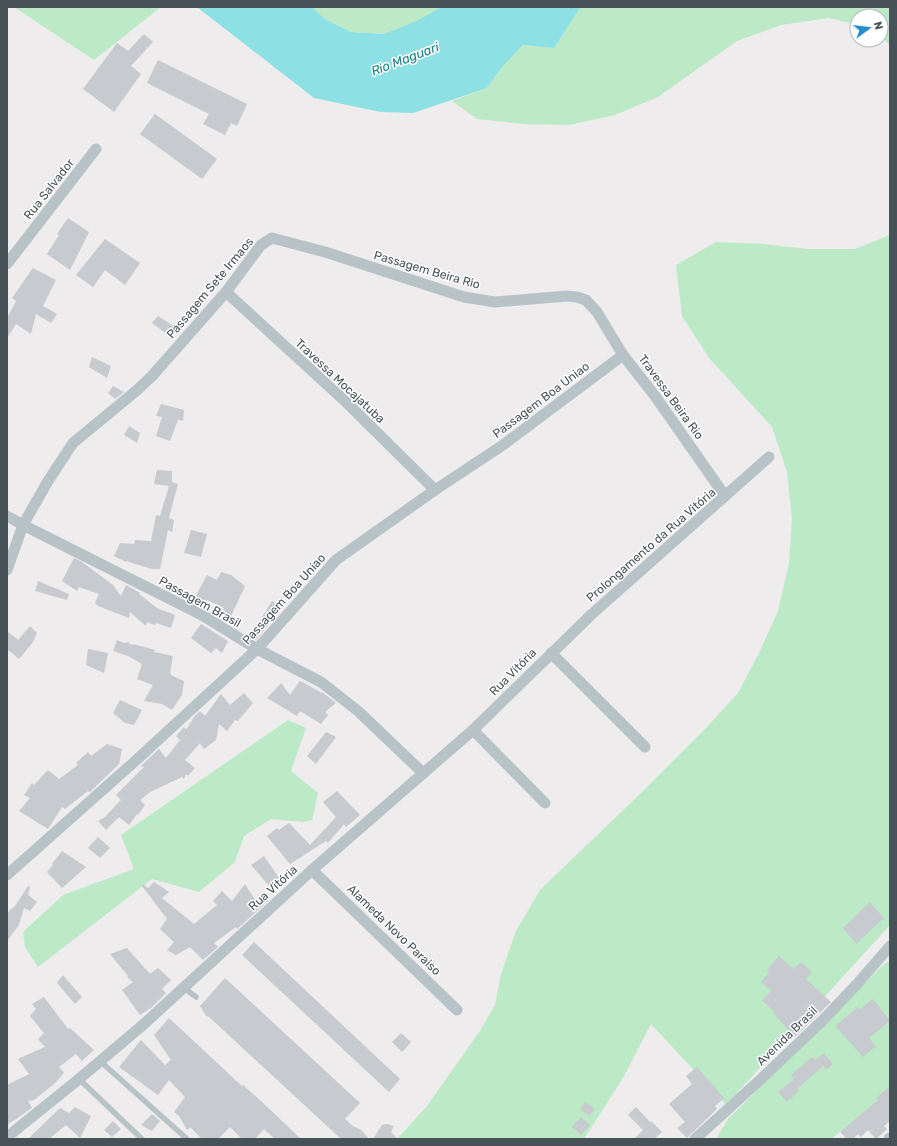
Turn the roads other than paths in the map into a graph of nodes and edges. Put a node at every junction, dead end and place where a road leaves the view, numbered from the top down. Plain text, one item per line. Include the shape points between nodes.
1 (96, 149) dead end
2 (272, 238) joint
3 (7, 264) edge
4 (226, 292) junction
5 (597, 312) joint
6 (623, 355) junction
7 (769, 457) dead end
8 (435, 490) junction
9 (725, 496) junction
10 (7, 516) edge
11 (23, 525) junction
12 (7, 570) edge
13 (257, 649) junction
14 (551, 653) junction
15 (473, 730) junction
16 (645, 747) dead end
17 (423, 773) junction
18 (545, 803) dead end
19 (312, 870) junction
20 (7, 875) edge
21 (890, 946) edge
22 (183, 987) junction
23 (196, 997) dead end
24 (457, 1010) dead end
25 (100, 1061) junction
26 (79, 1079) junction
27 (7, 1137) edge
28 (142, 1139) edge
29 (187, 1139) edge
30 (695, 1139) edge

1 - 3 street, Rua Salvador
2 - 4 street, Passagem Sete Irmaos via 261,245
2 - 5 street, Passagem Beira Rio via 325,252 464,297 495,302 577,297 586,300
4 - 8 street, Travessa Mocajatuba via 346,402
4 - 11 street, Passagem Sete Irmaos via 136,391 73,442
5 - 6 street, Travessa Beira Rio
6 - 8 street, Passagem Boa Uniao via 503,445
6 - 9 street, Travessa Beira Rio
7 - 9 street, Prolongamento da Rua Vitória
8 - 13 street, Passagem Boa Uniao via 336,560
9 - 14 street, Prolongamento da Rua Vitória
10 - 11 street, Passagem Brasil
11 - 12 street, Passagem Sete Irmaos
11 - 13 street, Passagem Brasil via 202,615
13 - 17 street, Passagem Brasil via 321,682 358,711
13 - 20 street, Passagem Boa Uniao
14 - 15 street, Rua Vitória
14 - 16 street
15 - 17 street, Rua Vitória
15 - 18 street
17 - 19 street, Rua Vitória
19 - 22 street, Rua Vitória
19 - 24 street, Alameda Novo Paraiso
21 - 30 street, Avenida Brasil via 823,1020
22 - 23 lane
22 - 25 street, Rua Vitória
25 - 26 street, Rua Vitória
25 - 29 lane
26 - 27 street, Rua Vitória
26 - 28 lane

